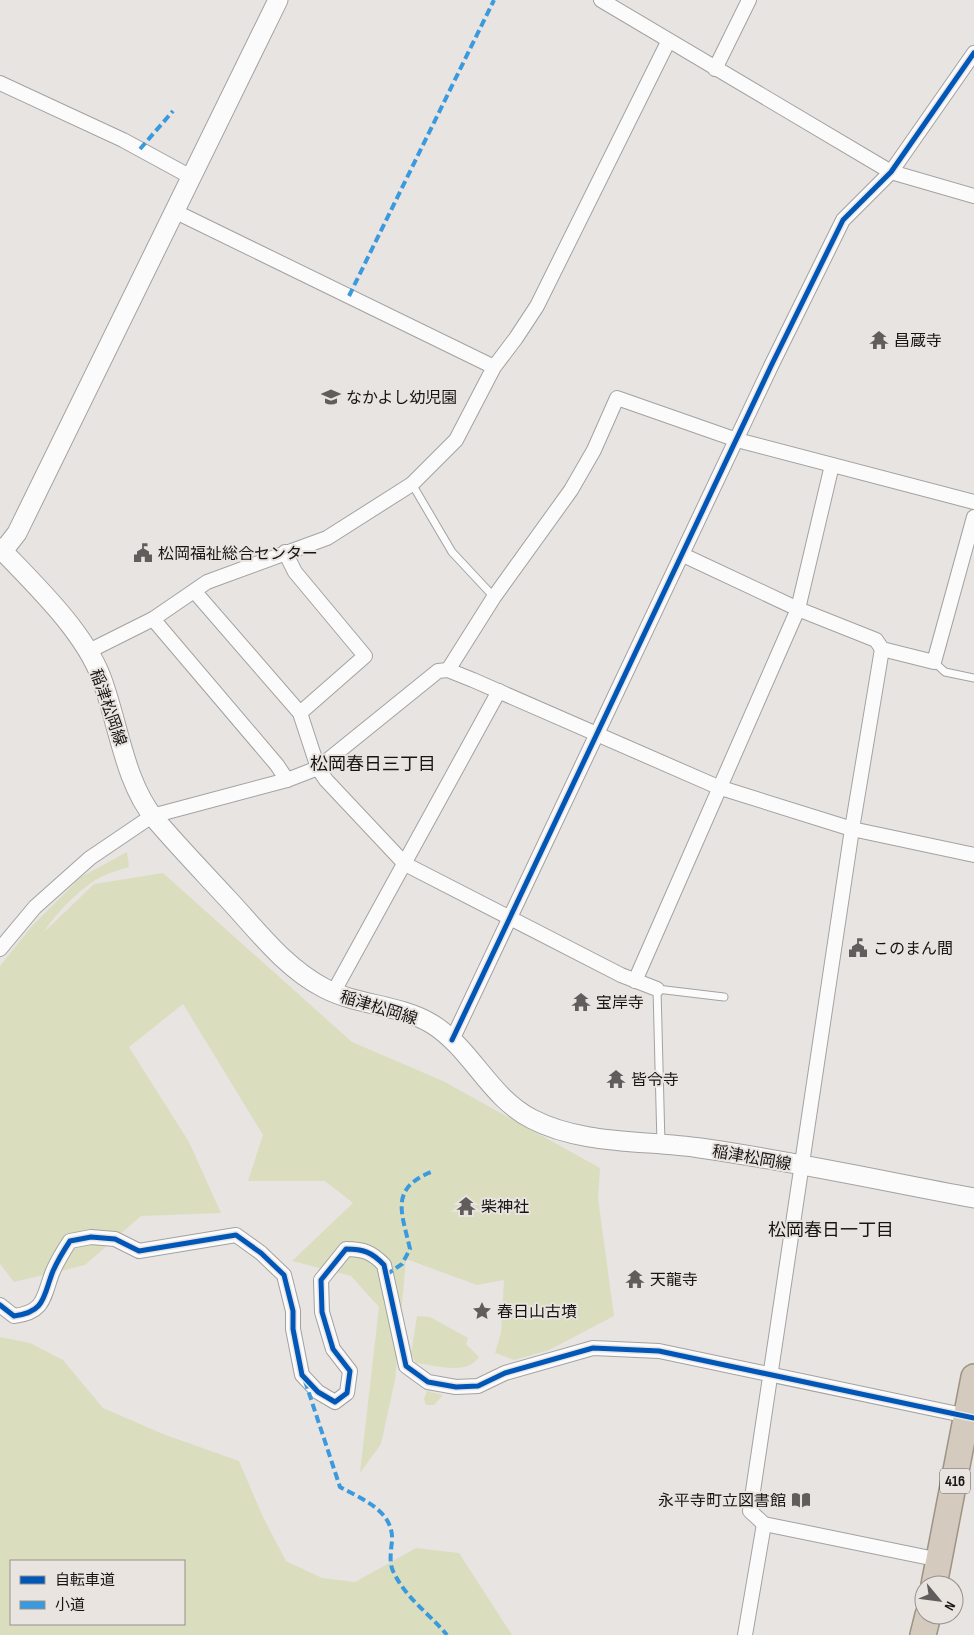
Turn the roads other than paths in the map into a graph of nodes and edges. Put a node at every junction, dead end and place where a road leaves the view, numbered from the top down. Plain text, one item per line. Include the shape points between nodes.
1 (278, 0) edge
2 (601, 0) edge
3 (749, 0) edge
4 (668, 42) junction
5 (974, 53) edge
6 (715, 69) junction
7 (0, 83) edge
8 (891, 172) junction
9 (191, 176) junction
10 (974, 196) edge
11 (174, 211) junction
12 (494, 367) junction
13 (737, 440) junction
14 (832, 465) junction
15 (412, 484) junction
16 (974, 502) edge
17 (974, 517) edge
18 (1, 550) edge
19 (285, 552) junction
20 (683, 555) junction
21 (195, 592) junction
22 (494, 597) junction
23 (798, 609) junction
24 (153, 619) junction
25 (882, 649) junction
26 (89, 651) junction
27 (934, 662) junction
28 (448, 670) junction
29 (974, 678) edge
30 (499, 691) junction
31 (300, 714) junction
32 (597, 734) junction
33 (318, 768) junction
34 (287, 780) junction
35 (718, 788) junction
36 (152, 816) junction
37 (852, 829) junction
38 (974, 855) edge
39 (405, 864) junction
40 (510, 916) junction
41 (0, 949) edge
42 (635, 981) junction
43 (658, 989) junction
44 (333, 993) junction
45 (724, 997) dead end
46 (452, 1040) junction
47 (661, 1144) junction
48 (802, 1166) junction
49 (974, 1198) edge
50 (0, 1305) edge
51 (771, 1375) junction
52 (974, 1377) edge
53 (970, 1417) edge
54 (764, 1524) junction
55 (940, 1560) junction
56 (936, 1575) edge
57 (745, 1635) edge

1 - 9 main road
2 - 4 street
3 - 6 street
4 - 6 street
4 - 12 street via 536,306
5 - 8 street
6 - 8 street
7 - 9 street via 123,140
8 - 10 street
8 - 13 street via 843,220
9 - 11 main road
11 - 12 street
11 - 18 main road via 17,533
12 - 15 street via 456,440
13 - 14 street
13 - 20 street
13 - 22 street via 617,398 594,450 571,490
14 - 16 street
14 - 23 street
15 - 19 street via 327,538
15 - 22 lane via 452,552
17 - 27 street
18 - 26 main road, 稲津松岡線 via 76,632
19 - 21 street via 207,582
19 - 31 street via 295,572 365,656
20 - 23 street
20 - 32 street
21 - 24 street
21 - 31 street
22 - 28 street
23 - 25 street via 876,640
23 - 35 street
24 - 26 street
24 - 34 street
25 - 27 street
25 - 37 street
26 - 36 main road, 稲津松岡線 via 101,677 135,784
27 - 29 lane via 944,672
28 - 30 street
28 - 33 street via 438,671
30 - 32 street
30 - 39 street
31 - 33 street
32 - 35 street
32 - 40 street
33 - 34 street
33 - 39 street
34 - 36 street
35 - 37 street
35 - 42 street
36 - 41 street via 90,858 35,907
36 - 44 main road, 稲津松岡線 via 284,959 303,976
37 - 38 street
37 - 48 street
39 - 40 street
39 - 44 street
40 - 42 street
40 - 46 street
42 - 43 street
43 - 45 lane
43 - 47 lane
44 - 46 main road, 稲津松岡線 via 414,1016 432,1024
46 - 47 main road, 稲津松岡線 via 501,1098 513,1109 536,1121 587,1136
47 - 48 main road, 稲津松岡線
48 - 49 main road, 稲津松岡線
48 - 51 street
50 - 51 street via 14,1316 29,1314 43,1302 70,1240 92,1237 115,1239 139,1251 236,1235 261,1253 284,1276 293,1311 302,1375 318,1392 335,1402 347,1393 350,1371 333,1349 322,1312 321,1280 346,1248 362,1248 384,1265 406,1366 428,1382 456,1387 478,1386 505,1373 593,1348 659,1351
51 - 53 street
51 - 54 street via 750,1511
52 - 53 highway, 416
53 - 55 highway, 416
54 - 55 street
54 - 57 street
55 - 56 highway, 416

